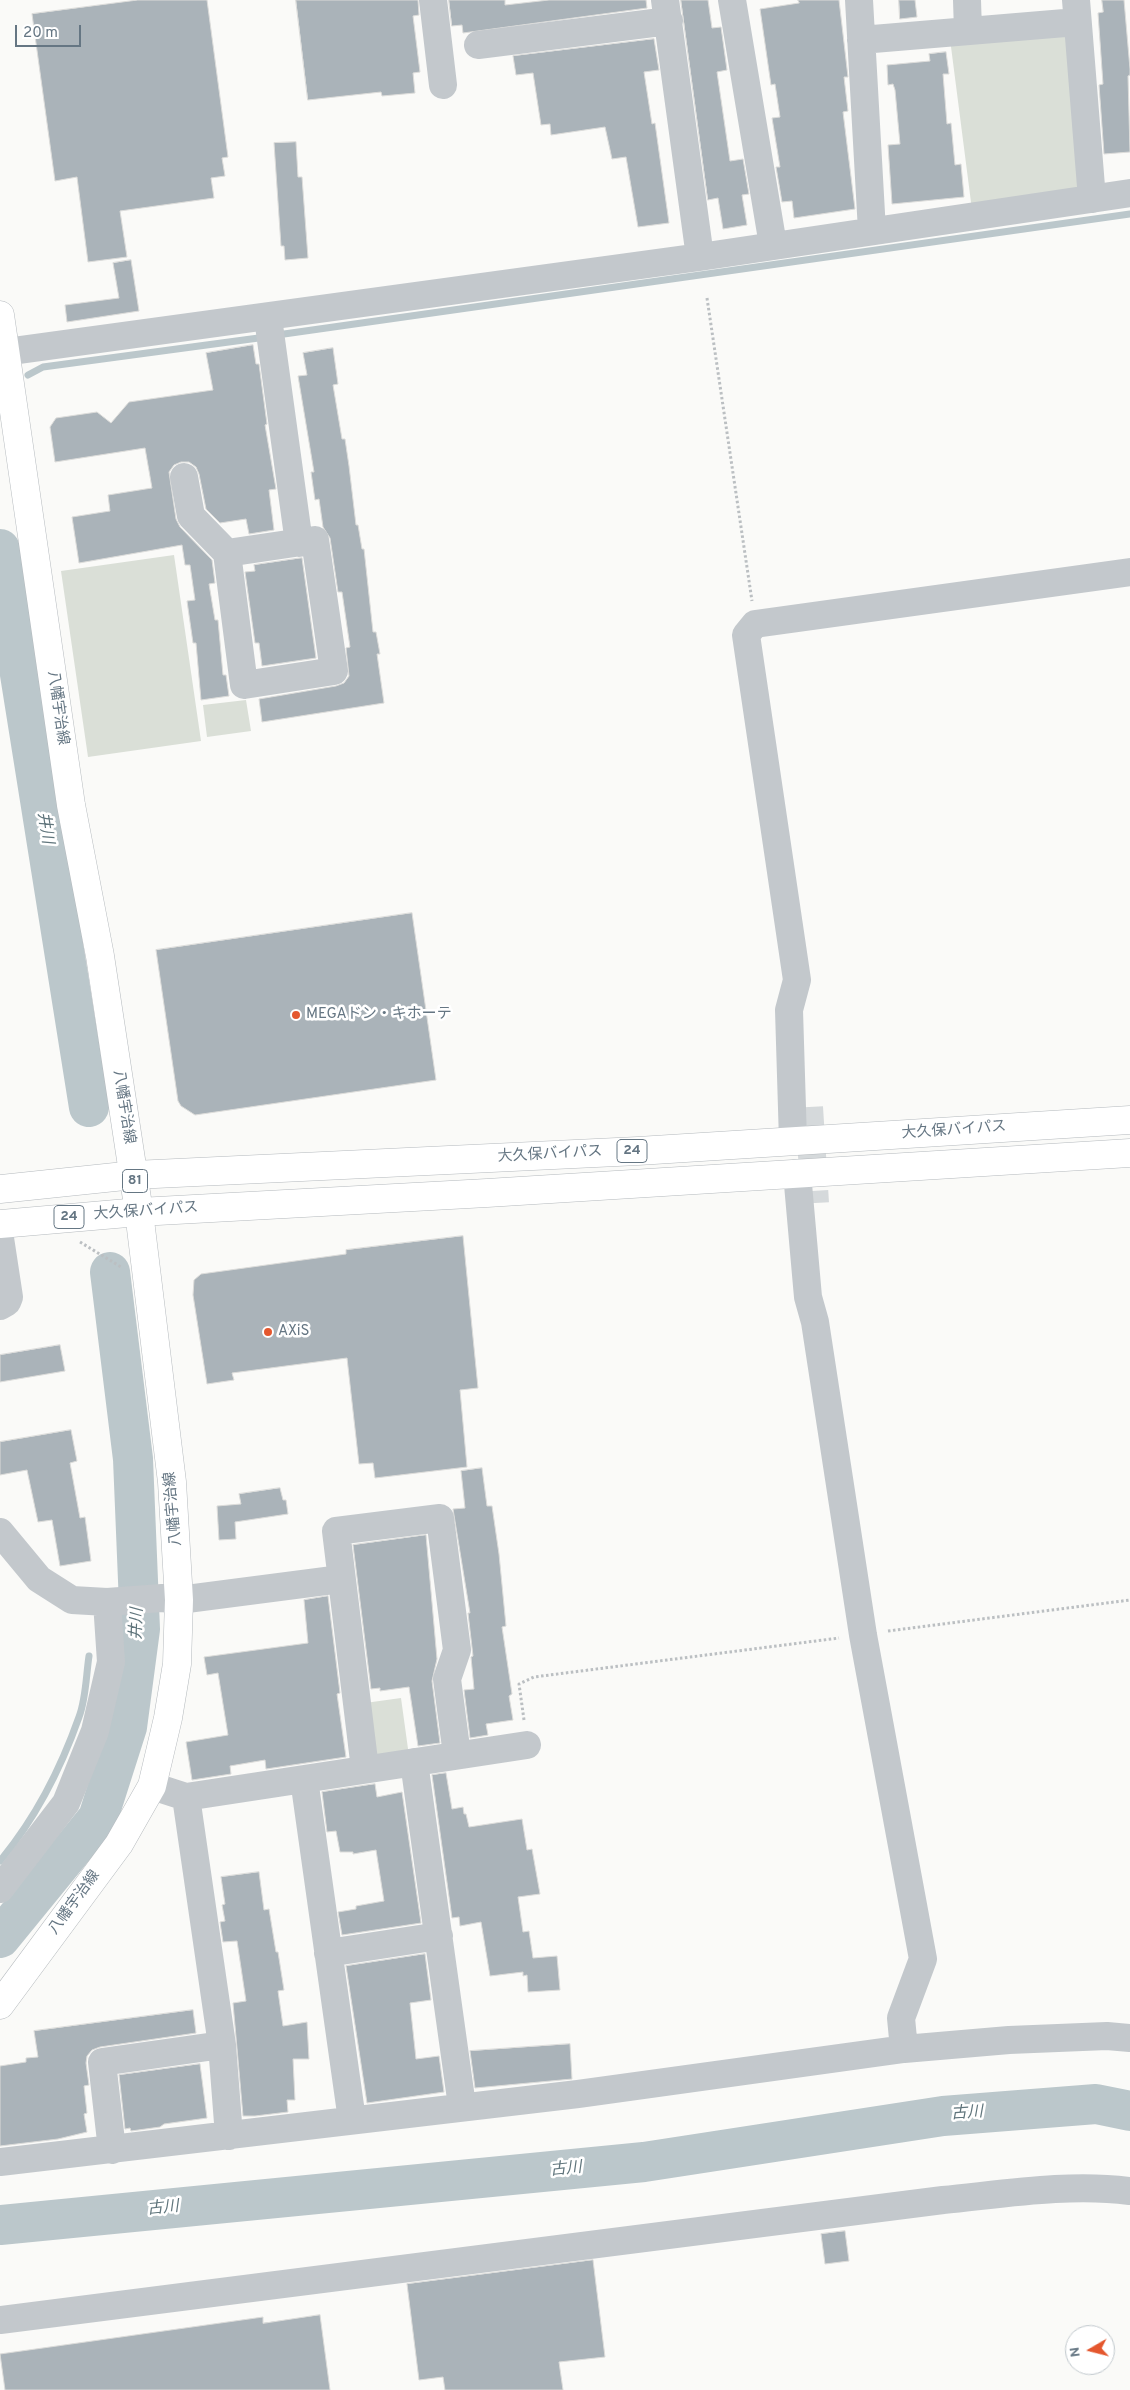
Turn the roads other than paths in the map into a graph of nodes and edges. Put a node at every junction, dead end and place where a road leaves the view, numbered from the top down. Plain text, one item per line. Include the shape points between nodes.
1 (433, 0) edge
2 (732, 0) edge
3 (859, 0) edge
4 (967, 0) edge
5 (667, 10) edge
6 (1076, 11) edge
7 (968, 30) junction
8 (861, 40) junction
9 (478, 44) dead end
10 (443, 85) dead end
11 (1130, 193) edge
12 (1092, 199) junction
13 (872, 231) junction
14 (774, 245) junction
15 (700, 257) junction
16 (0, 315) edge
17 (268, 324) junction
18 (3, 353) edge
19 (184, 477) dead end
20 (299, 543) junction
21 (227, 553) junction
22 (1130, 572) edge
23 (797, 980) junction
24 (808, 1107) tunnel mouth
25 (1130, 1120) edge
26 (793, 1141) junction
27 (1130, 1153) edge
28 (797, 1173) junction
29 (134, 1175) junction
30 (0, 1189) edge
31 (815, 1203) tunnel mouth
32 (139, 1212) junction
33 (0, 1224) edge
34 (0, 1238) edge
35 (0, 1306) edge
36 (815, 1322) junction
37 (0, 1532) edge
38 (341, 1579) junction
39 (171, 1599) junction
40 (107, 1602) junction
41 (528, 1745) road end
42 (457, 1755) junction
43 (414, 1762) junction
44 (365, 1770) junction
45 (304, 1779) junction
46 (152, 1786) junction
47 (186, 1797) junction
48 (0, 1889) edge
49 (439, 1936) junction
50 (328, 1953) junction
51 (0, 2005) edge
52 (1130, 2038) edge
53 (222, 2045) junction
54 (904, 2049) junction
55 (462, 2106) junction
56 (352, 2120) junction
57 (229, 2136) junction
58 (112, 2150) junction
59 (0, 2162) edge
60 (1130, 2191) edge
61 (0, 2320) edge

1 - 10 street
2 - 14 street
3 - 8 street
4 - 7 street
5 - 9 street
5 - 15 street
6 - 7 street
6 - 12 street
7 - 8 street
8 - 13 street
11 - 12 street
12 - 13 street
13 - 14 street
14 - 15 street
15 - 17 street
16 - 18 main road, 八幡宇治線 / 81
17 - 18 street
17 - 20 street
18 - 29 main road, 八幡宇治線 / 81 via 71,805 100,956
19 - 21 street via 191,516
20 - 21 street
20 - 21 street via 315,540 334,671 244,685
22 - 23 street via 755,624 746,635
23 - 24 street via 802,1005
23 - 26 street via 789,1010
25 - 26 main road, 大久保バイパス / 24
26 - 29 main road, 大久保バイパス / 24
27 - 28 main road, 大久保バイパス / 24
28 - 32 main road, 大久保バイパス / 24
28 - 36 street via 808,1296
29 - 30 main road, 大久保バイパス / 24
29 - 32 main road, 八幡宇治線 / 81
31 - 36 street via 822,1309
32 - 33 main road, 大久保バイパス / 24
32 - 39 main road, 八幡宇治線 / 81 via 172,1482
34 - 35 street via 9,1294 7,1302
36 - 54 street via 863,1634 923,1959 901,2018
37 - 40 street via 39,1579 72,1600
38 - 39 street
38 - 42 street via 336,1531 440,1518 457,1650 447,1679
38 - 44 street
39 - 40 street
39 - 46 main road, 八幡宇治線 / 81 via 177,1664
40 - 48 street via 111,1662 95,1731 66,1803
41 - 42 street
42 - 43 street
43 - 44 street
43 - 49 street
44 - 45 street
45 - 47 street
45 - 50 street
46 - 47 street
46 - 51 main road, 八幡宇治線 / 81 via 119,1844
47 - 53 street
49 - 50 street
49 - 55 street
50 - 56 street
52 - 54 street via 1009,2040
53 - 57 street
53 - 58 street via 102,2062
54 - 55 street via 583,2093
55 - 56 street
56 - 57 street
57 - 58 street
58 - 59 street
60 - 61 street via 1112,2188 1038,2191 943,2200

